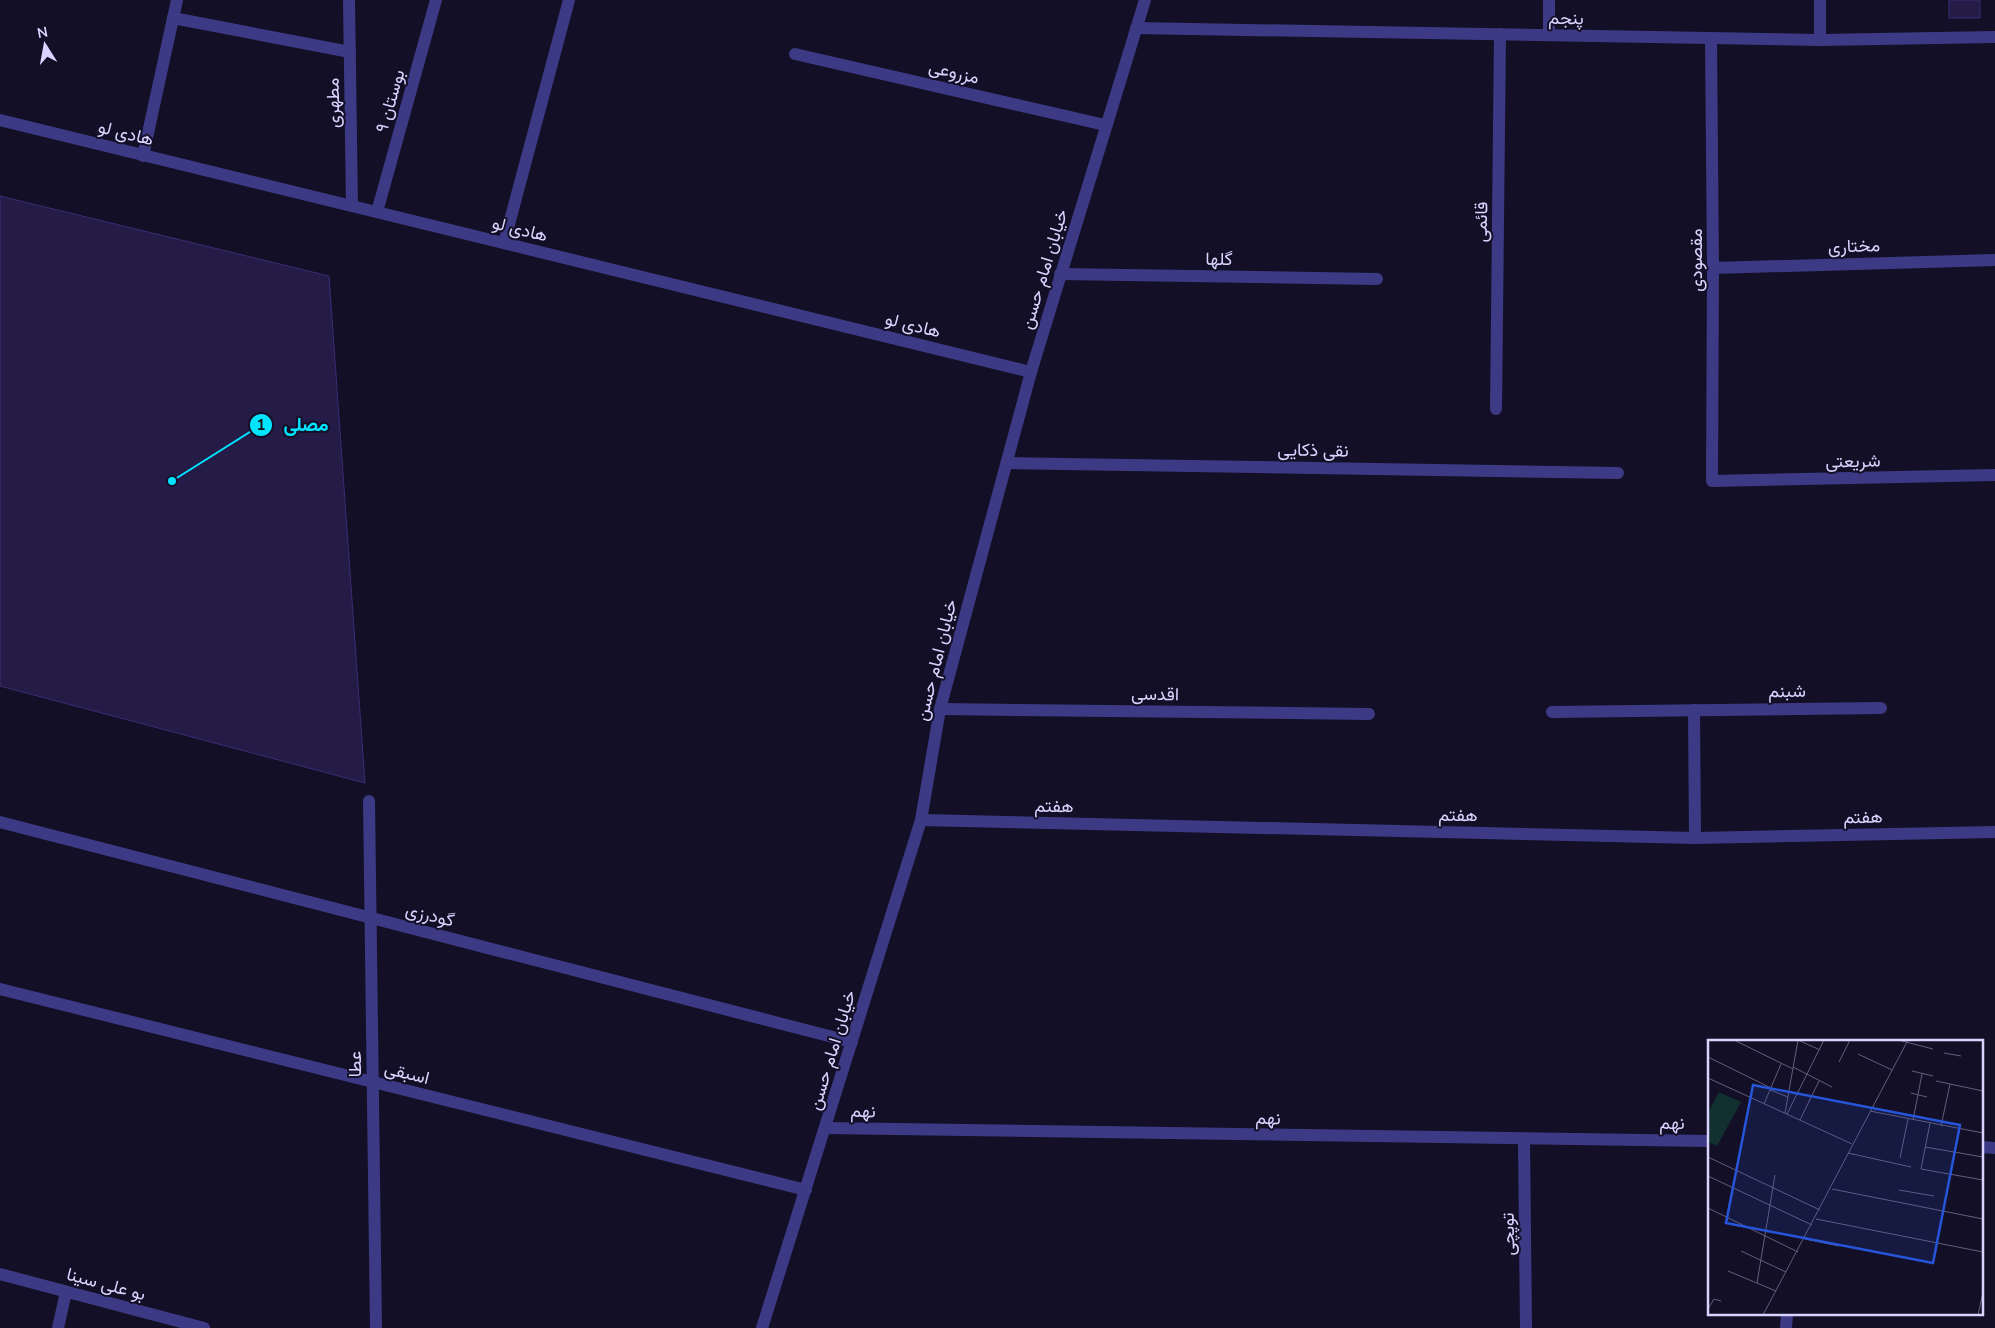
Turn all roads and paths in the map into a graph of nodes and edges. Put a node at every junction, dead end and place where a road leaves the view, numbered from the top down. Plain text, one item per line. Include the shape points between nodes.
1 (177, 0) edge
2 (349, 0) edge
3 (436, 0) edge
4 (569, 0) edge
5 (1145, 0) edge
6 (1549, 0) edge
7 (1820, 0) edge
8 (174, 18) junction
9 (1136, 28) junction
10 (1500, 34) junction
11 (1549, 36) junction
12 (1995, 37) edge
13 (1712, 38) junction
14 (1820, 40) junction
15 (350, 52) junction
16 (794, 54) dead end
17 (0, 120) edge
18 (1105, 125) junction
19 (143, 156) junction
20 (352, 206) junction
21 (377, 212) junction
22 (504, 243) junction
23 (1995, 260) edge
24 (1713, 268) junction
25 (1060, 274) junction
26 (1377, 279) dead end
27 (1031, 372) junction
28 (1496, 409) dead end
29 (1007, 463) junction
30 (1618, 473) dead end
31 (1995, 475) edge
32 (1712, 481) joint
33 (1881, 708) dead end
34 (940, 709) junction
35 (1694, 710) junction
36 (1552, 712) dead end
37 (1369, 714) dead end
38 (369, 801) dead end
39 (921, 820) junction
40 (0, 822) edge
41 (1995, 832) edge
42 (1696, 838) junction
43 (372, 918) junction
44 (0, 989) edge
45 (852, 1042) junction
46 (372, 1082) junction
47 (826, 1128) junction
48 (1524, 1140) junction
49 (1708, 1141) edge
50 (1982, 1147) edge
51 (1995, 1148) edge
52 (806, 1190) junction
53 (0, 1274) edge
54 (66, 1292) junction
55 (58, 1328) edge
56 (204, 1328) edge
57 (376, 1328) edge
58 (762, 1328) edge
59 (1526, 1328) edge

1 - 8 street
2 - 15 street, مطهری
3 - 21 street, بوستان ۹
4 - 22 street
5 - 9 street, خیابان امام حسن
6 - 11 street
7 - 14 street
8 - 15 street
8 - 19 street
9 - 10 street, پنجم
9 - 18 street, خیابان امام حسن
10 - 11 street, پنجم
10 - 28 street, قائمی
11 - 13 street, پنجم
12 - 14 street, پنجم
13 - 14 street, پنجم
13 - 24 street, مقصودی
15 - 20 street, مطهری
16 - 18 street, مزروعی
17 - 19 street, هادی لو
18 - 25 street, خیابان امام حسن
19 - 20 street, هادی لو
20 - 21 street, هادی لو
21 - 22 street, هادی لو
22 - 27 street, هادی لو
23 - 24 street, مختاری
24 - 32 street, مقصودی
25 - 26 street, گلها
25 - 27 street, خیابان امام حسن
27 - 29 street, خیابان امام حسن
29 - 30 street, نقی ذکایی
29 - 34 street, خیابان امام حسن
31 - 32 street, شریعتی
33 - 35 street, شبنم
34 - 37 street, اقدسی
34 - 39 street, خیابان امام حسن
35 - 36 street, شبنم
35 - 42 street
38 - 43 street, عطا
39 - 42 street, هفتم
39 - 45 street, خیابان امام حسن
40 - 43 street, گودرزی
41 - 42 street, هفتم
43 - 45 street, گودرزی
43 - 46 street, عطا
44 - 46 street, اسبقی
45 - 47 street, خیابان امام حسن
46 - 52 street, اسبقی
46 - 57 street, عطا
47 - 48 street, نهم
47 - 52 street, خیابان امام حسن
48 - 49 street, نهم
48 - 59 street, توپچی
50 - 51 street
52 - 58 street, خیابان امام حسن
53 - 54 street, بو علی سینا
54 - 55 street
54 - 56 street, بو علی سینا

